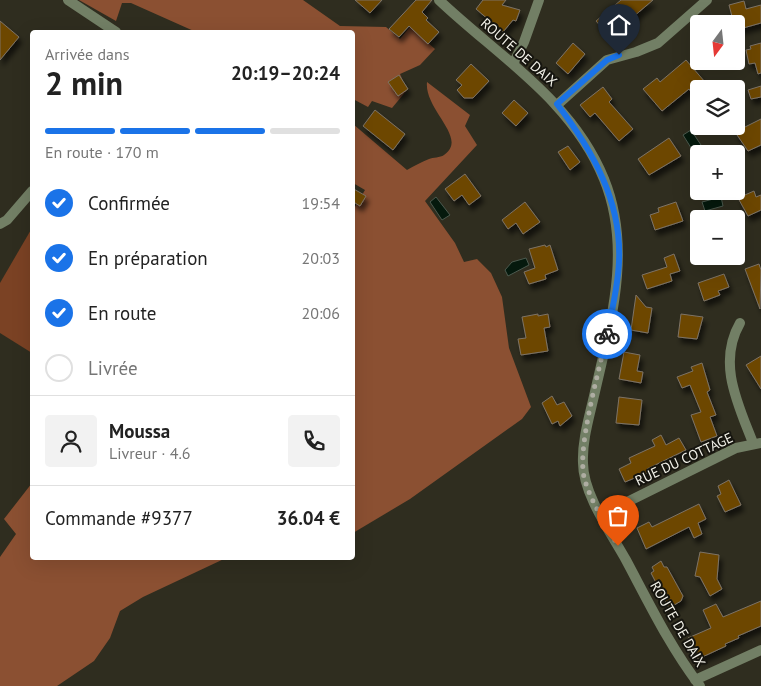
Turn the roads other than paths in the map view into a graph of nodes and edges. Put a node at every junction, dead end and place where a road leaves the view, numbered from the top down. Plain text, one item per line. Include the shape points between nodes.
1 (68, 0) edge
2 (439, 0) edge
3 (539, 0) edge
4 (707, 0) edge
5 (113, 30) edge
6 (513, 64) junction
7 (557, 104) junction
8 (30, 192) edge
9 (0, 224) edge
10 (740, 323) dead end
11 (757, 443) edge
12 (601, 515) junction
13 (761, 650) edge
14 (698, 683) edge

1 - 5 street
2 - 6 street, ROUTE DE DAIX
3 - 6 street
4 - 7 street via 658,43 607,60
6 - 7 street, ROUTE DE DAIX
7 - 12 street, ROUTE DE DAIX via 604,177 618,237 618,272 583,452 585,479
8 - 9 street
10 - 11 street, RUE DU COTTAGE via 730,344 729,364 734,388
11 - 12 street, RUE DU COTTAGE via 724,454
12 - 14 street, ROUTE DE DAIX via 676,651
13 - 14 street

